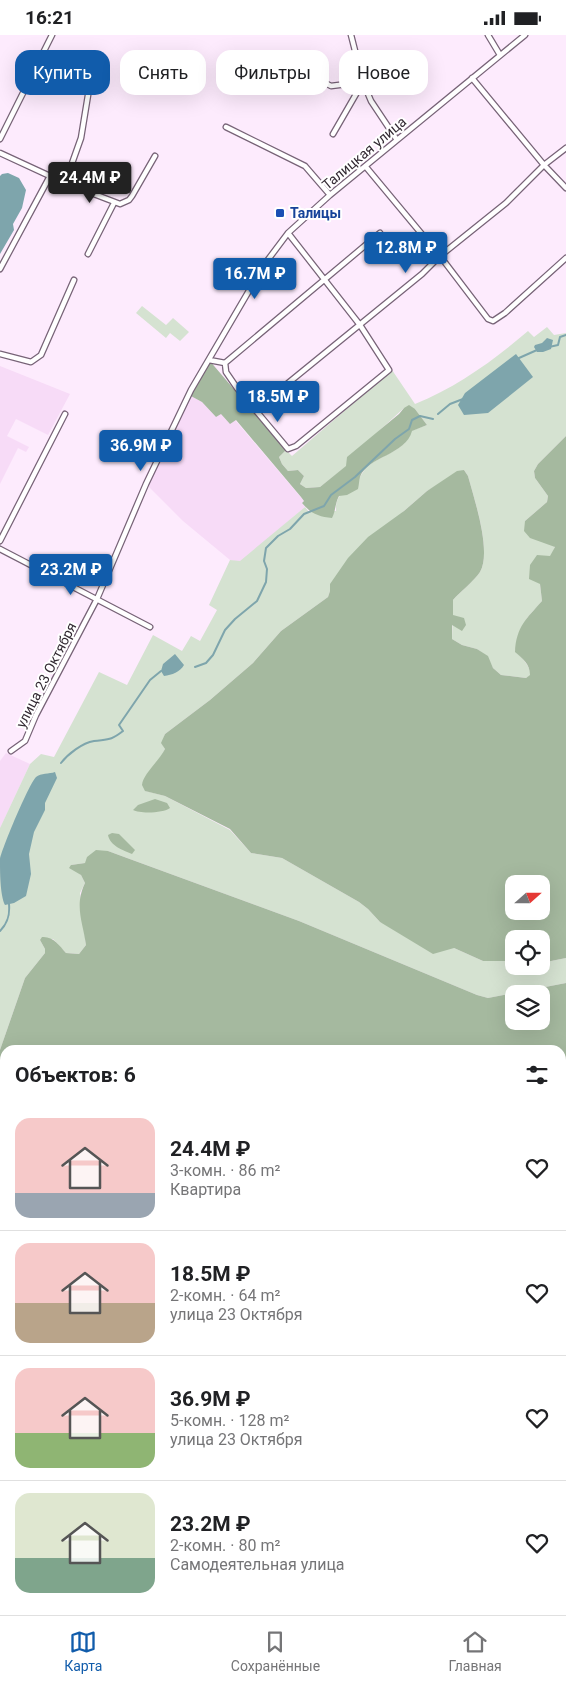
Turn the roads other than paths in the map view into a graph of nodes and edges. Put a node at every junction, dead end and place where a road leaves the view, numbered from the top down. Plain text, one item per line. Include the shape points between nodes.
1 (52, 35) edge
2 (351, 35) edge
3 (488, 35) edge
4 (525, 35) edge
5 (355, 50) edge
6 (500, 55) junction
7 (472, 78) junction
8 (88, 95) edge
9 (355, 95) edge
10 (369, 95) edge
11 (226, 127) dead end
12 (333, 134) dead end
13 (0, 139) edge
14 (397, 139) junction
15 (566, 148) edge
16 (0, 153) edge
17 (155, 156) dead end
18 (544, 165) junction
19 (366, 167) junction
20 (50, 177) junction
21 (65, 183) junction
22 (566, 188) edge
23 (330, 195) junction
24 (114, 203) junction
25 (288, 233) junction
26 (380, 233) dead end
27 (88, 254) dead end
28 (440, 256) junction
29 (566, 258) edge
30 (0, 269) edge
31 (74, 280) dead end
32 (324, 280) junction
33 (360, 325) junction
34 (0, 354) edge
35 (209, 360) junction
36 (225, 363) junction
37 (254, 410) junction
38 (64, 414) dead end
39 (0, 541) edge
40 (0, 549) edge
41 (97, 599) junction
42 (150, 627) dead end
43 (11, 751) dead end

1 - 13 street
2 - 5 street
3 - 6 street
4 - 6 street, Талицкая улица
6 - 7 street, Талицкая улица
7 - 14 street, Талицкая улица
7 - 18 street
8 - 21 street via 81,138
9 - 12 street
10 - 14 street
11 - 23 street via 305,166
14 - 19 street, Талицкая улица
15 - 18 street
16 - 20 street
17 - 24 street via 128,200 123,204
18 - 22 street
18 - 28 street via 506,203
19 - 23 street, Талицкая улица
19 - 28 street
20 - 21 street
20 - 30 street
21 - 24 street
23 - 25 street, Талицкая улица
24 - 27 street
25 - 32 street
25 - 35 street, Талицкая улица via 264,265
26 - 32 street
28 - 29 street via 488,319 493,321
28 - 33 street
31 - 34 street via 41,355 31,362
32 - 33 street
32 - 36 street
33 - 37 street
33 - 37 street via 389,370 296,446 288,449
35 - 36 street
35 - 41 street, улица 23 Октября via 152,470
36 - 37 street via 226,372
38 - 39 street
40 - 41 street
41 - 42 street
41 - 43 street, улица 23 Октября via 25,741

